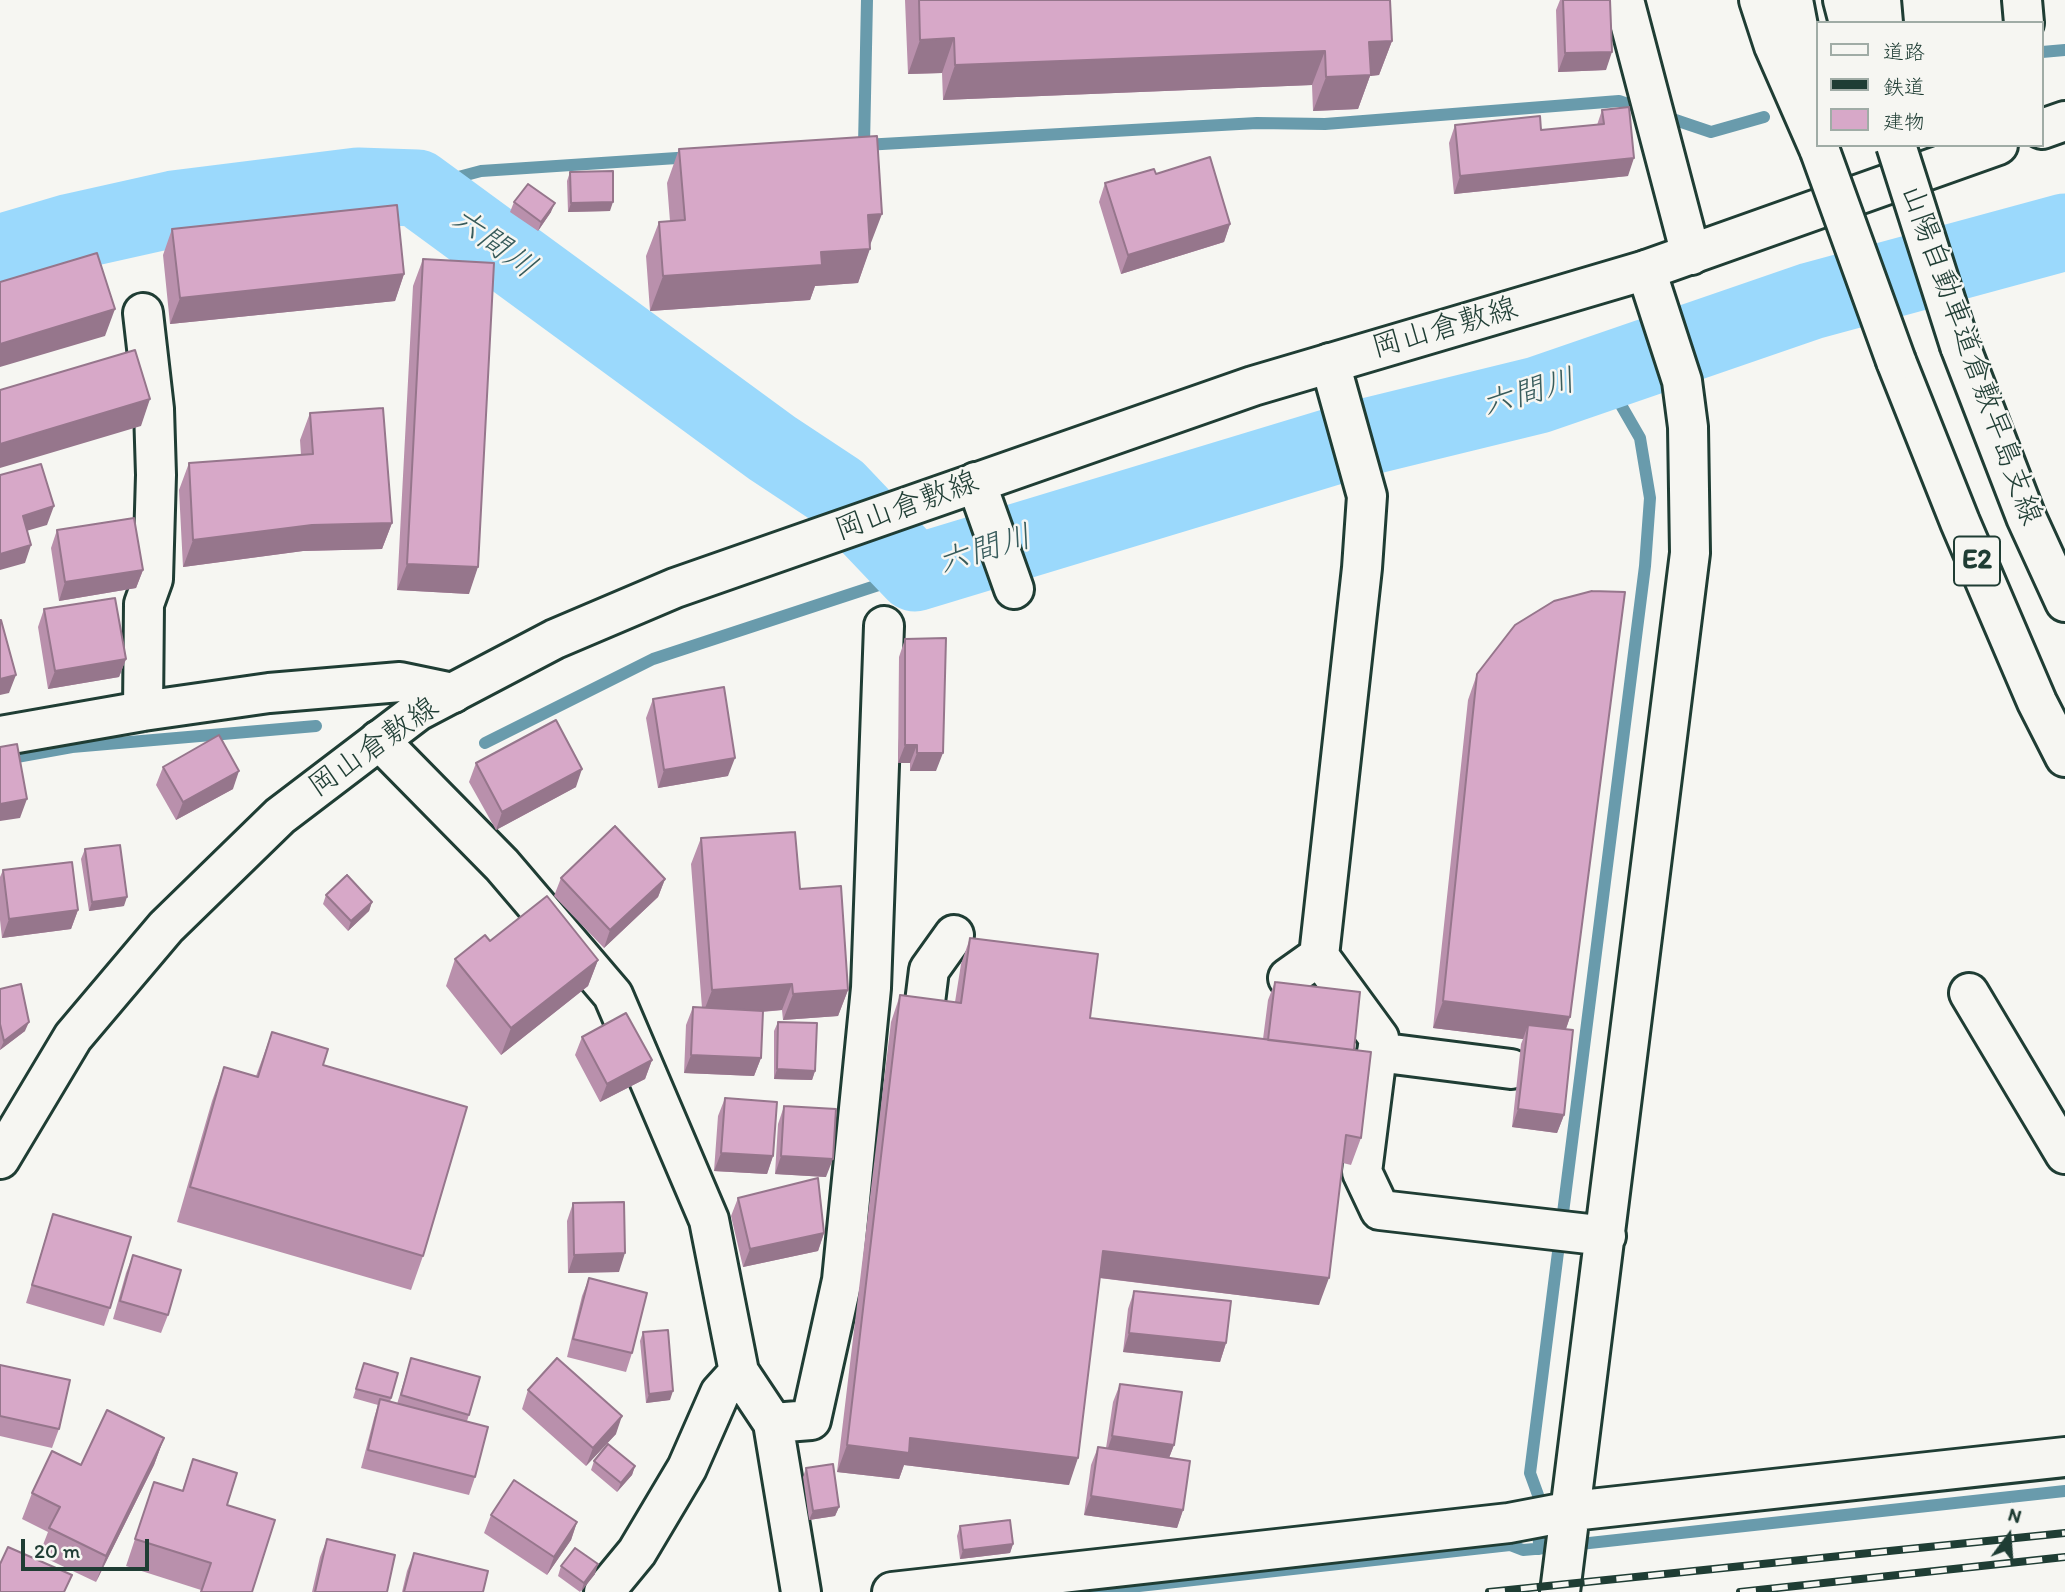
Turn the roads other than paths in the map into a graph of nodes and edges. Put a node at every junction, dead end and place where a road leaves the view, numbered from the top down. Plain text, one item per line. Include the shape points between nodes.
1 (1624, 0) edge
2 (1759, 0) edge
3 (1793, 0) edge
4 (1843, 0) edge
5 (1881, 0) edge
6 (2022, 0) edge
7 (1848, 21) edge
8 (1883, 21) edge
9 (2024, 21) edge
10 (1816, 129) edge
11 (1816, 139) edge
12 (1819, 147) edge
13 (1897, 147) edge
14 (1992, 147) edge
15 (1691, 255) junction
16 (1650, 285) junction
17 (143, 313) dead end
18 (1329, 363) junction
19 (981, 497) junction
20 (1014, 589) dead end
21 (2065, 602) edge
22 (884, 626) dead end
23 (453, 693) junction
24 (143, 711) junction
25 (0, 736) edge
26 (379, 740) junction
27 (2065, 757) edge
28 (954, 935) dead end
29 (1319, 956) junction
30 (1288, 978) dead end
31 (1969, 993) dead end
32 (1377, 1052) junction
33 (1511, 1069) dead end
34 (916, 1079) edge
35 (2065, 1154) edge
36 (0, 1159) edge
37 (1576, 1232) junction
38 (739, 1372) junction
39 (773, 1423) junction
40 (2065, 1457) edge
41 (1557, 1538) edge
42 (604, 1592) edge
43 (801, 1592) edge
44 (892, 1592) edge

1 - 15 main road
2 - 11 main road via 1774,47
3 - 10 main road
4 - 7 main road
5 - 8 main road
6 - 9 main road
12 - 27 main road, E2, bridge via 1896,361 1970,546
13 - 21 main road, 山陽自動車道倉敷早島支線 / E2, bridge via 1960,346 2026,517
14 - 15 main road, 岡山倉敷線
15 - 16 main road, 岡山倉敷線
16 - 18 main road, 岡山倉敷線
16 - 37 main road via 1682,381 1688,427 1690,553
17 - 24 main road via 156,475 153,579 144,604
18 - 19 main road, 岡山倉敷線 via 1253,386
18 - 29 main road via 1367,496
19 - 20 main road
19 - 23 main road, 岡山倉敷線 via 904,506 675,588 555,639
22 - 39 main road via 871,988 842,1280 811,1420
23 - 24 main road via 400,682 269,693
23 - 26 main road, 岡山倉敷線 via 418,711
24 - 25 main road
26 - 36 main road, 岡山倉敷線 via 281,816 166,927 73,1037
26 - 38 main road via 502,865 613,995 709,1220
28 - 34 main road via 929,970
29 - 30 main road
29 - 32 main road via 1379,1038
31 - 35 main road
32 - 33 main road
32 - 37 main road via 1362,1172 1380,1210
37 - 41 main road
38 - 39 main road
38 - 42 main road via 720,1393 687,1468 637,1552
39 - 43 main road
40 - 41 main road
41 - 44 main road

